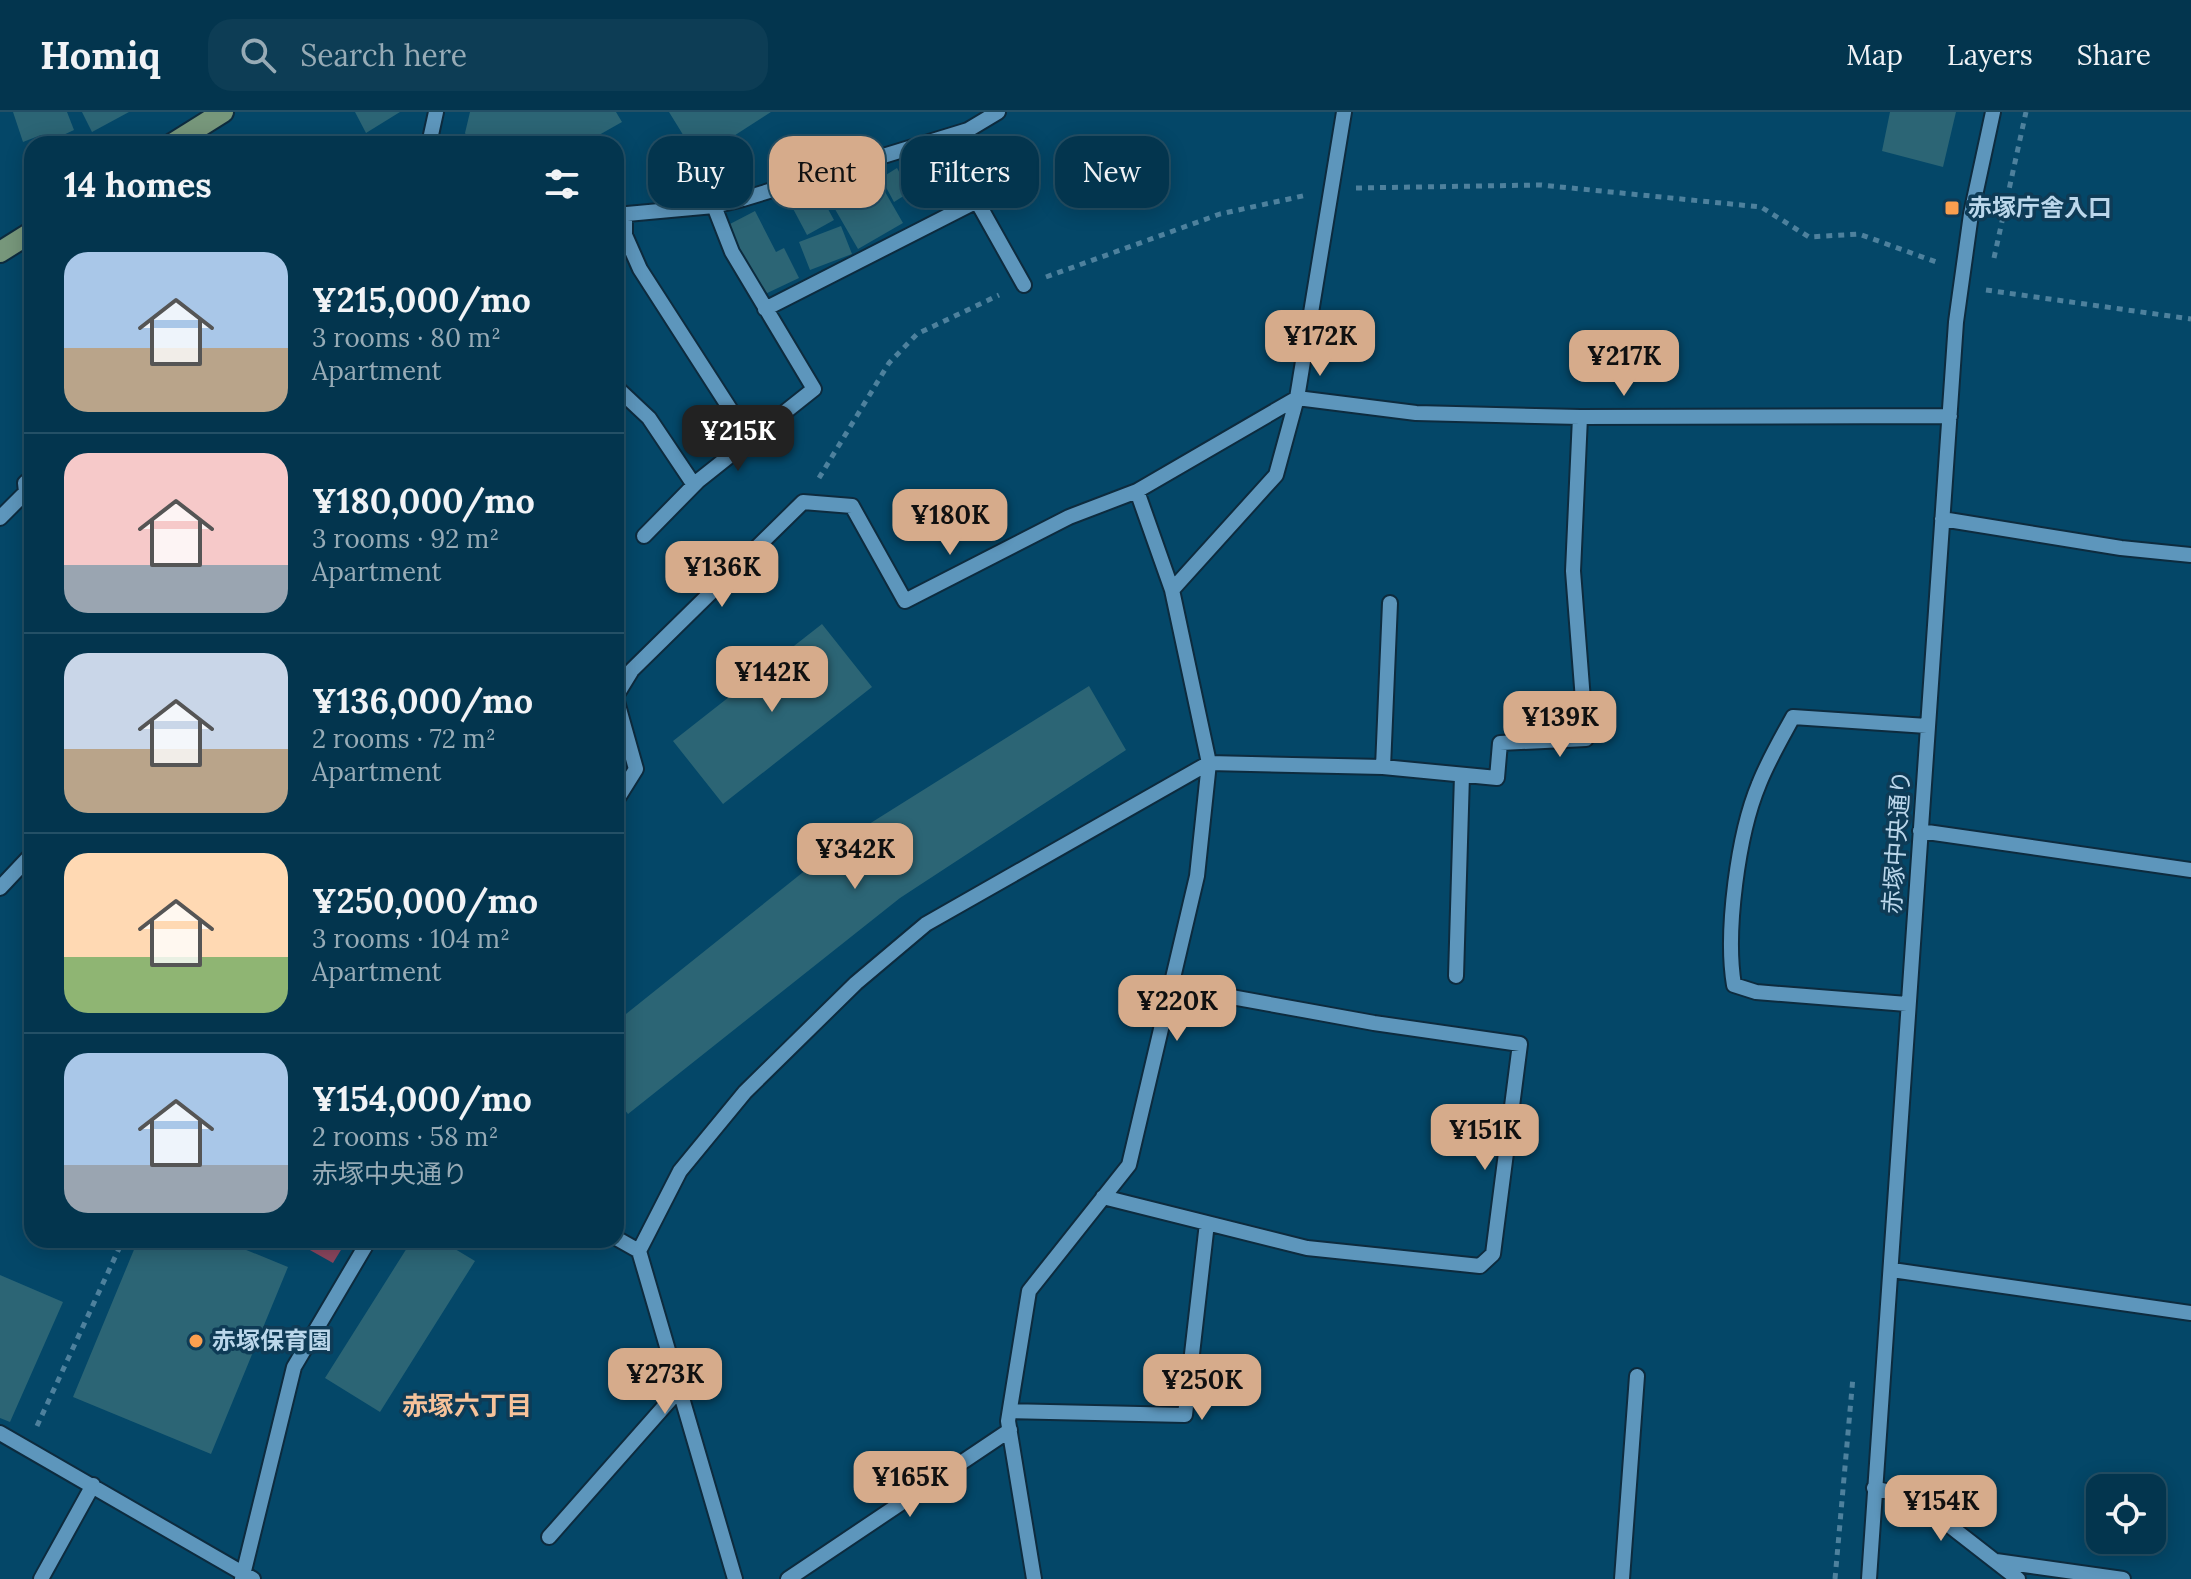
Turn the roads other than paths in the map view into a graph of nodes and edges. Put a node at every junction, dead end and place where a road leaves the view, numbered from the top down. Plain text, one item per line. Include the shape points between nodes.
1 (223, 112) edge
2 (436, 112) edge
3 (998, 112) edge
4 (1344, 112) edge
5 (1993, 112) edge
6 (185, 136) edge
7 (431, 136) edge
8 (951, 136) edge
9 (901, 151) edge
10 (753, 195) edge
11 (693, 208) edge
12 (715, 208) edge
13 (963, 208) edge
14 (981, 208) edge
15 (624, 215) edge
16 (624, 230) edge
17 (24, 237) edge
18 (0, 252) edge
19 (1024, 285) dead end
20 (765, 309) junction
21 (624, 395) edge
22 (1297, 398) junction
23 (1950, 416) junction
24 (1580, 417) junction
25 (750, 440) junction
26 (694, 485) junction
27 (1137, 491) junction
28 (24, 494) edge
29 (0, 518) edge
30 (1942, 519) junction
31 (644, 536) dead end
32 (2191, 555) edge
33 (1172, 590) junction
34 (1390, 603) dead end
35 (624, 684) edge
36 (624, 726) edge
37 (1927, 726) junction
38 (1209, 763) junction
39 (1383, 767) junction
40 (1462, 775) junction
41 (624, 788) edge
42 (1920, 831) junction
43 (24, 862) edge
44 (2191, 870) edge
45 (0, 888) edge
46 (1456, 976) dead end
47 (1171, 986) junction
48 (1907, 1004) junction
49 (1103, 1197) junction
50 (1207, 1223) junction
51 (624, 1243) edge
52 (364, 1248) edge
53 (639, 1251) junction
54 (1892, 1270) junction
55 (2191, 1313) edge
56 (1637, 1376) dead end
57 (677, 1392) junction
58 (1010, 1411) junction
59 (1010, 1430) junction
60 (0, 1433) edge
61 (93, 1485) junction
62 (1874, 1488) junction
63 (549, 1537) dead end
64 (1996, 1561) junction
65 (247, 1577) edge
66 (41, 1579) edge
67 (735, 1579) edge
68 (788, 1579) edge
69 (1034, 1579) edge
70 (1622, 1579) edge
71 (1869, 1579) edge
72 (2018, 1579) edge
73 (2123, 1579) edge

1 - 6 main road
2 - 7 street
3 - 8 street
4 - 22 street
5 - 23 street, 赤塚中央通り via 1963,271
9 - 10 street
11 - 15 street
12 - 20 street via 732,252
13 - 20 street
14 - 19 street
16 - 25 street via 640,269
17 - 18 main road
20 - 25 street via 814,389
21 - 26 street via 649,418
22 - 24 street via 1416,413
22 - 27 street
22 - 33 street via 1276,475
23 - 24 street
23 - 30 street, 赤塚中央通り
24 - 40 street via 1573,571 1586,739 1500,743 1497,778
25 - 26 street
26 - 31 street
27 - 33 street
27 - 35 street via 1069,517 905,601 852,506 803,502
28 - 29 street
30 - 32 street
30 - 37 street, 赤塚中央通り
33 - 38 street
34 - 39 street
36 - 41 street via 636,769
37 - 42 street, 赤塚中央通り
37 - 48 street via 1793,717 1758,785 1735,884 1730,960 1734,985 1756,992
38 - 39 street
38 - 47 street via 1197,876
38 - 53 street via 926,924 856,983 745,1092 690,1160
39 - 40 street
40 - 46 street
42 - 44 street
42 - 48 street, 赤塚中央通り
43 - 45 street
47 - 49 street via 1129,1165
47 - 50 street via 1520,1044 1493,1254 1480,1266 1307,1248
48 - 54 street, 赤塚中央通り
49 - 50 street
49 - 58 street via 1029,1291
50 - 58 street via 1185,1415
51 - 53 street
52 - 65 street via 294,1367
53 - 57 street
54 - 55 street
54 - 62 street, 赤塚中央通り
56 - 70 street
57 - 63 street
57 - 67 street
58 - 59 street
59 - 68 street
59 - 69 street
60 - 61 street
61 - 65 street
61 - 66 street
62 - 64 street via 1914,1498
62 - 71 street, 赤塚中央通り
64 - 72 street
64 - 73 street

